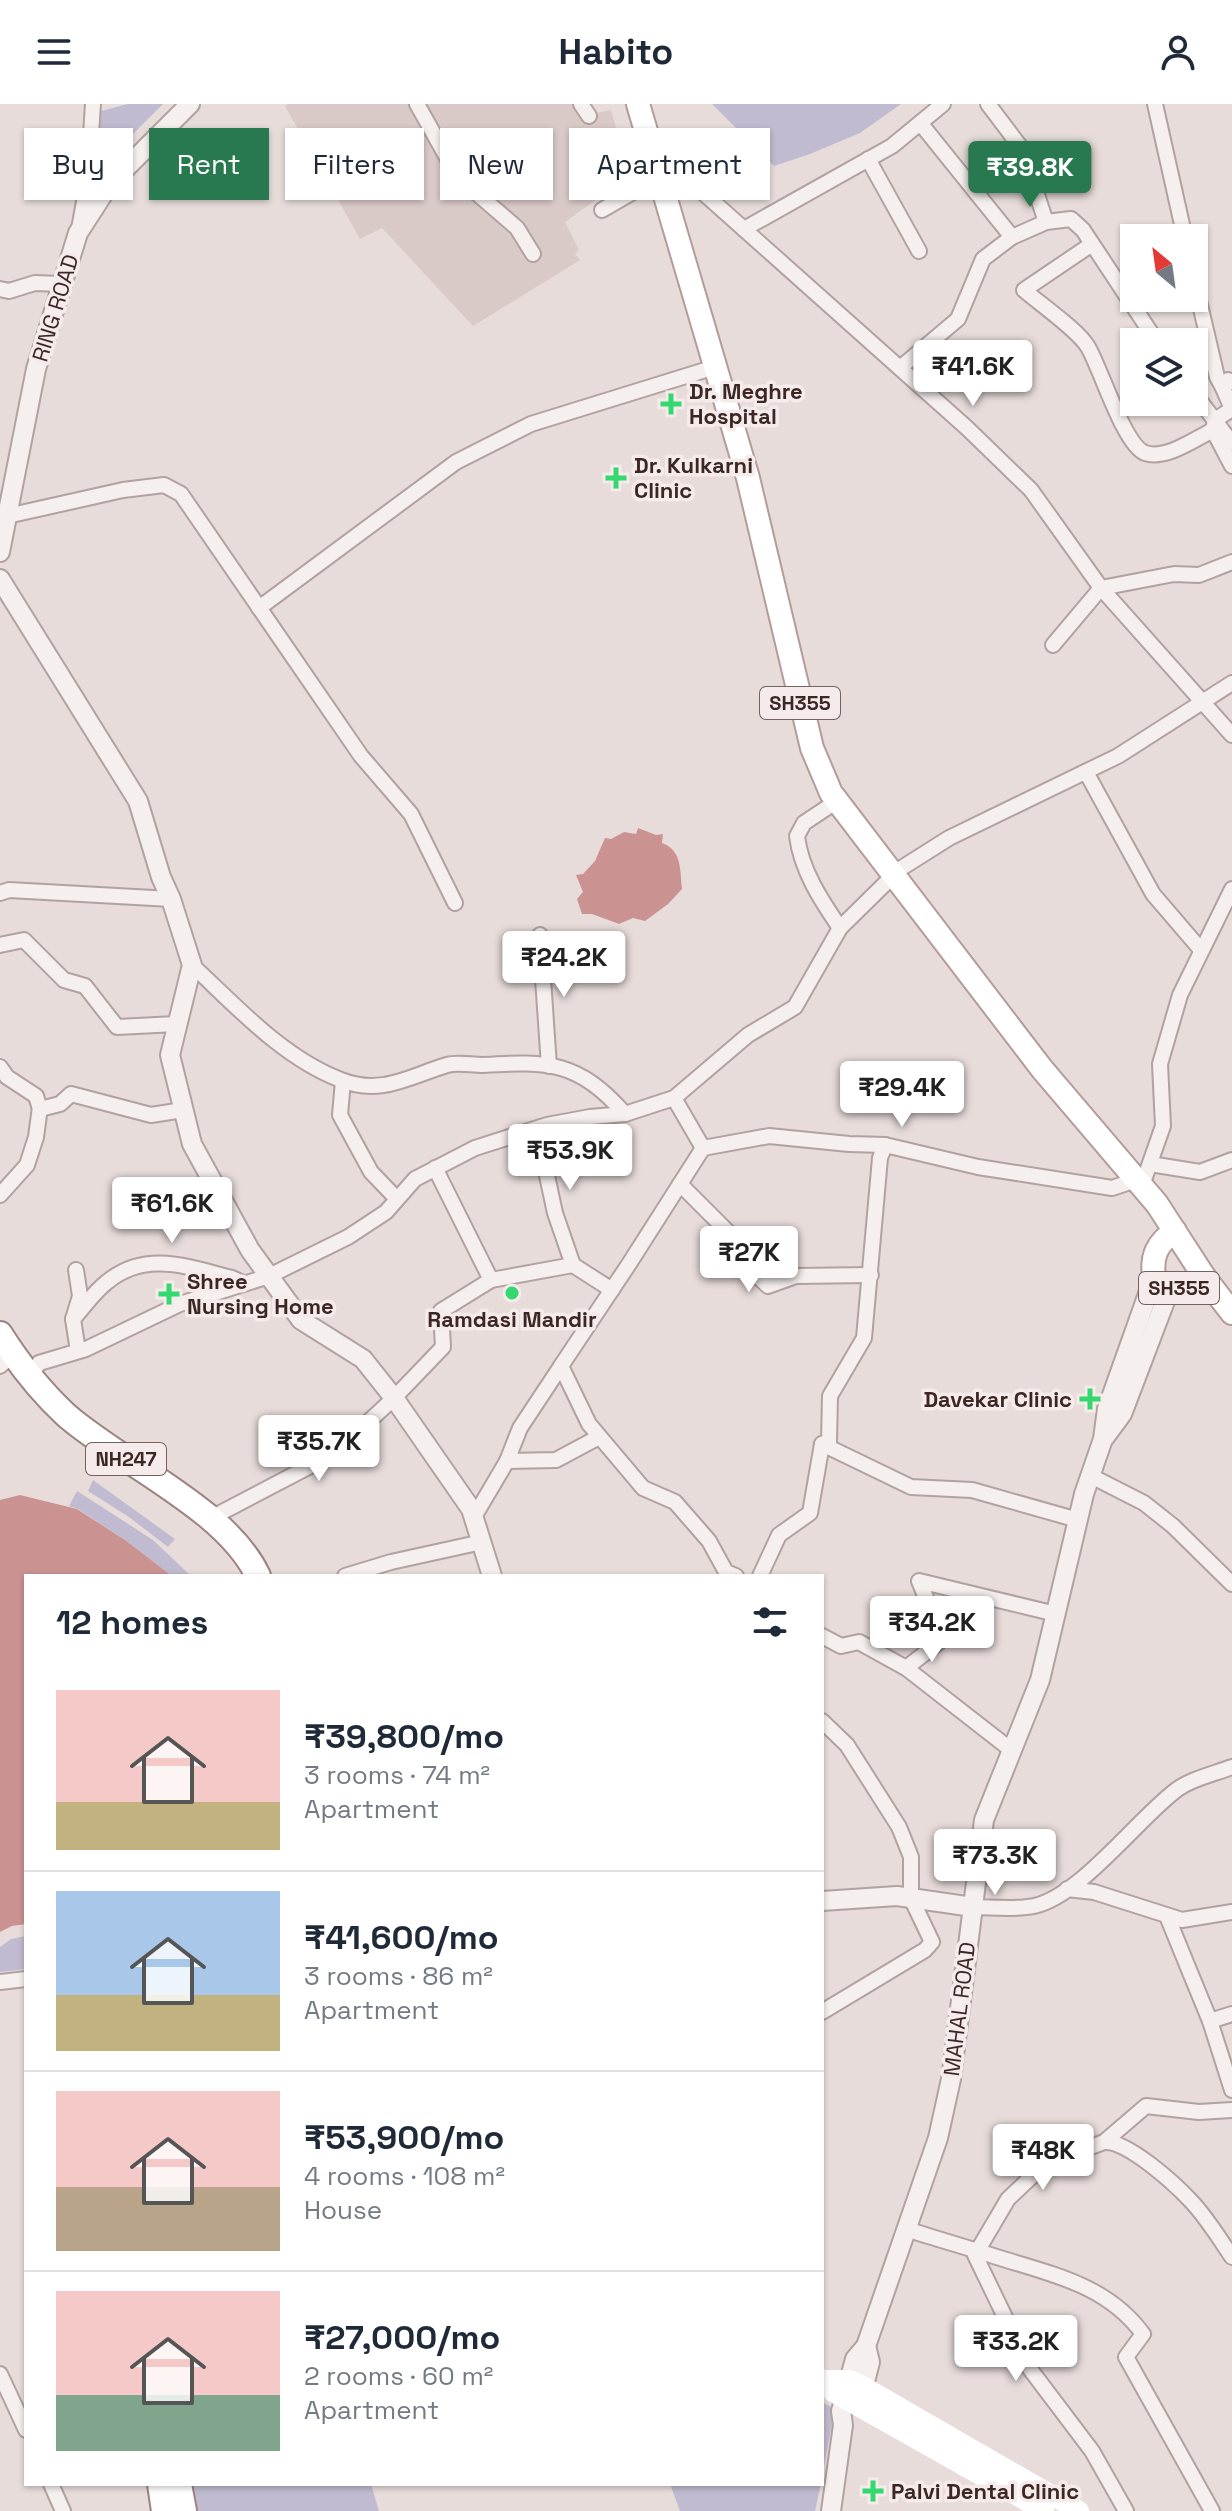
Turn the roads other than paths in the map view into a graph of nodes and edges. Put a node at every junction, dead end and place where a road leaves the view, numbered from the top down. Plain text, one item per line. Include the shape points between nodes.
1 (190, 104) edge
2 (417, 104) edge
3 (638, 104) edge
4 (943, 104) edge
5 (988, 104) edge
6 (1155, 104) edge
7 (96, 105) edge
8 (921, 124) junction
9 (644, 128) edge
10 (868, 159) junction
11 (619, 200) edge
12 (666, 200) edge
13 (711, 200) edge
14 (602, 210) dead end
15 (1046, 222) junction
16 (1182, 224) edge
17 (744, 229) junction
18 (78, 233) junction
19 (1012, 237) junction
20 (1092, 244) junction
21 (919, 251) dead end
22 (533, 254) dead end
23 (60, 284) junction
24 (0, 289) edge
25 (1202, 312) edge
26 (1148, 328) edge
27 (715, 367) junction
28 (900, 368) junction
29 (1228, 385) edge
30 (1208, 415) edge
31 (1214, 425) junction
32 (1232, 443) edge
33 (1232, 466) edge
34 (7, 516) junction
35 (1, 541) edge
36 (1232, 562) edge
37 (0, 579) edge
38 (1101, 588) junction
39 (259, 608) junction
40 (1053, 645) dead end
41 (1232, 683) edge
42 (1202, 703) junction
43 (1232, 735) edge
44 (1086, 772) junction
45 (837, 801) junction
46 (894, 875) junction
47 (1232, 889) edge
48 (0, 893) edge
49 (171, 899) junction
50 (455, 903) dead end
51 (840, 928) junction
52 (540, 935) dead end
53 (0, 945) edge
54 (1201, 950) junction
55 (192, 965) junction
56 (176, 1024) junction
57 (549, 1066) junction
58 (0, 1067) edge
59 (343, 1081) junction
60 (674, 1098) junction
61 (40, 1107) junction
62 (183, 1110) junction
63 (625, 1114) junction
64 (537, 1129) junction
65 (885, 1145) junction
66 (703, 1148) junction
67 (1232, 1160) edge
68 (435, 1168) junction
69 (1144, 1172) junction
70 (680, 1184) junction
71 (0, 1195) edge
72 (397, 1199) junction
73 (1175, 1231) junction
74 (573, 1265) junction
75 (76, 1270) dead end
76 (871, 1275) junction
77 (269, 1276) junction
78 (1205, 1278) junction
79 (491, 1280) junction
80 (243, 1283) junction
81 (1162, 1283) junction
82 (612, 1290) junction
83 (1232, 1313) edge
84 (73, 1319) junction
85 (3, 1345) edge
86 (78, 1351) junction
87 (561, 1366) junction
88 (30, 1377) junction
89 (394, 1398) junction
90 (599, 1437) junction
91 (822, 1444) junction
92 (507, 1461) junction
93 (1091, 1476) junction
94 (474, 1517) junction
95 (209, 1519) junction
96 (1078, 1520) junction
97 (482, 1542) junction
98 (257, 1574) edge
99 (352, 1574) edge
100 (491, 1574) edge
101 (731, 1574) edge
102 (761, 1574) edge
103 (1232, 1584) edge
104 (1056, 1614) junction
105 (824, 1637) edge
106 (906, 1668) junction
107 (824, 1723) edge
108 (1010, 1749) junction
109 (1232, 1767) edge
110 (1067, 1889) junction
111 (911, 1898) junction
112 (824, 1901) edge
113 (973, 1907) junction
114 (1232, 1912) edge
115 (1167, 1916) junction
116 (24, 1979) edge
117 (0, 1982) edge
118 (824, 2011) edge
119 (1232, 2014) edge
120 (1210, 2021) junction
121 (1232, 2090) edge
122 (1232, 2110) edge
123 (1104, 2142) junction
124 (906, 2229) junction
125 (978, 2251) junction
126 (1232, 2257) edge
127 (0, 2374) edge
128 (824, 2380) edge
129 (854, 2393) junction
130 (24, 2426) edge
131 (52, 2486) edge
132 (160, 2486) edge
133 (179, 2486) edge
134 (63, 2511) edge
135 (164, 2511) edge
136 (184, 2511) edge
137 (831, 2511) edge
138 (1044, 2511) edge
139 (1079, 2511) edge
140 (1126, 2511) edge
141 (1212, 2511) edge

1 - 18 street, RING ROAD via 109,185
2 - 22 street via 458,177 517,228
3 - 9 main road, SH355
4 - 8 street
5 - 15 street via 1022,149
6 - 16 street
7 - 18 street
8 - 10 street
8 - 19 street
10 - 17 street
10 - 21 street
11 - 14 street
12 - 27 main road, SH355
13 - 17 street
15 - 19 street
15 - 20 street via 1071,219
17 - 28 street
18 - 23 street, RING ROAD
19 - 28 street via 983,259 958,319
20 - 26 street
20 - 31 street via 1024,290 1086,343 1136,448 1162,454
23 - 24 street
23 - 34 street, RING ROAD via 36,369
25 - 29 street via 1217,377
27 - 39 street via 531,424 456,462
27 - 45 main road, SH355 via 748,478 812,748
28 - 38 street via 1031,490
29 - 31 street via 1232,409
30 - 31 street
31 - 32 street
31 - 33 street
34 - 35 street, RING ROAD
34 - 39 street via 164,485 181,494
36 - 38 street via 1199,575 1174,574
37 - 49 street via 138,801
38 - 40 street
38 - 42 street
39 - 50 street via 361,756 411,814
41 - 42 street
42 - 43 street
42 - 44 street
44 - 46 street via 949,838
44 - 54 street via 1153,894
45 - 46 main road, SH355
45 - 51 street via 804,823 797,836 804,866
46 - 51 street
46 - 69 main road, SH355 via 1042,1069
47 - 54 street
48 - 49 street
49 - 55 street
51 - 60 street via 795,1007 748,1035
52 - 57 street
53 - 56 street via 24,940 64,980 85,986 117,1027
54 - 69 street via 1180,995 1160,1064 1163,1126
55 - 56 street
55 - 59 street via 260,1028
56 - 62 street via 170,1055
57 - 59 street via 451,1064 387,1087
57 - 63 street via 573,1071 606,1093
58 - 61 street via 36,1096
59 - 72 street via 340,1115 371,1172
60 - 63 street
60 - 66 street
61 - 62 street via 60,1104 71,1094 151,1115
61 - 71 street via 27,1165
62 - 77 street via 192,1144
63 - 64 street
64 - 68 street via 475,1148
64 - 74 street via 555,1213
65 - 66 street via 769,1136
65 - 69 street via 978,1167 1112,1188
65 - 76 street
66 - 70 street
67 - 69 street via 1200,1172
68 - 72 street via 415,1179
68 - 79 street
69 - 73 main road, SH355
70 - 76 street via 735,1239 768,1286 796,1276
70 - 82 street
72 - 77 street via 348,1237
73 - 78 main road, SH355
73 - 81 main road, SH355 via 1160,1242 1152,1264
74 - 79 street
74 - 82 street
75 - 84 street via 80,1296
76 - 91 street via 864,1338 830,1396 829,1441
77 - 80 street
77 - 89 street via 301,1320 363,1359
78 - 81 main road, SH355 via 1188,1288
78 - 83 main road, SH355
79 - 89 street via 441,1311 443,1347
80 - 84 street via 159,1261 107,1282
80 - 86 street via 180,1304
81 - 93 street, MAHAL ROAD via 1122,1414 1103,1439
82 - 87 street
84 - 86 street
85 - 88 highway, NH247
86 - 88 street via 39,1363
87 - 90 street
87 - 92 street via 520,1428
88 - 95 highway, NH247 via 66,1415
89 - 94 street
89 - 95 street via 335,1453
90 - 92 street via 556,1460
90 - 101 street via 643,1488 675,1502
91 - 96 street via 911,1487 972,1490
91 - 102 street via 810,1513 779,1535
92 - 94 street
93 - 96 street, MAHAL ROAD
93 - 103 street via 1144,1503
94 - 97 street
95 - 98 highway, NH247 via 234,1539
96 - 104 street, MAHAL ROAD
97 - 99 street
97 - 100 street
104 - 106 street via 919,1581 943,1639
104 - 108 street, MAHAL ROAD via 1040,1680
105 - 106 street via 841,1646 859,1642
106 - 108 street
107 - 111 street via 847,1745 899,1827 911,1857
108 - 113 street, MAHAL ROAD via 984,1820
109 - 110 street via 1178,1788
110 - 113 street via 1034,1906
110 - 115 street via 1094,1892
111 - 112 street
111 - 113 street
111 - 118 street via 932,1942
113 - 124 street, MAHAL ROAD via 951,2079 938,2138
114 - 115 street via 1182,1920
115 - 120 street
116 - 117 street
119 - 120 street
120 - 121 street
122 - 123 street via 1146,2106
123 - 125 street via 1045,2164 1008,2199
123 - 126 street via 1113,2141 1134,2153 1191,2200
124 - 125 street
124 - 129 street, MAHAL ROAD via 866,2346 855,2359
125 - 140 street via 975,2255 1030,2369 1092,2451
125 - 141 street via 1075,2280 1133,2320 1143,2334 1126,2357
127 - 130 street
128 - 129 main road via 837,2378
129 - 137 street, MAHAL ROAD via 853,2417 843,2425
129 - 138 main road
129 - 139 main road
131 - 134 street
132 - 135 highway
133 - 136 highway

